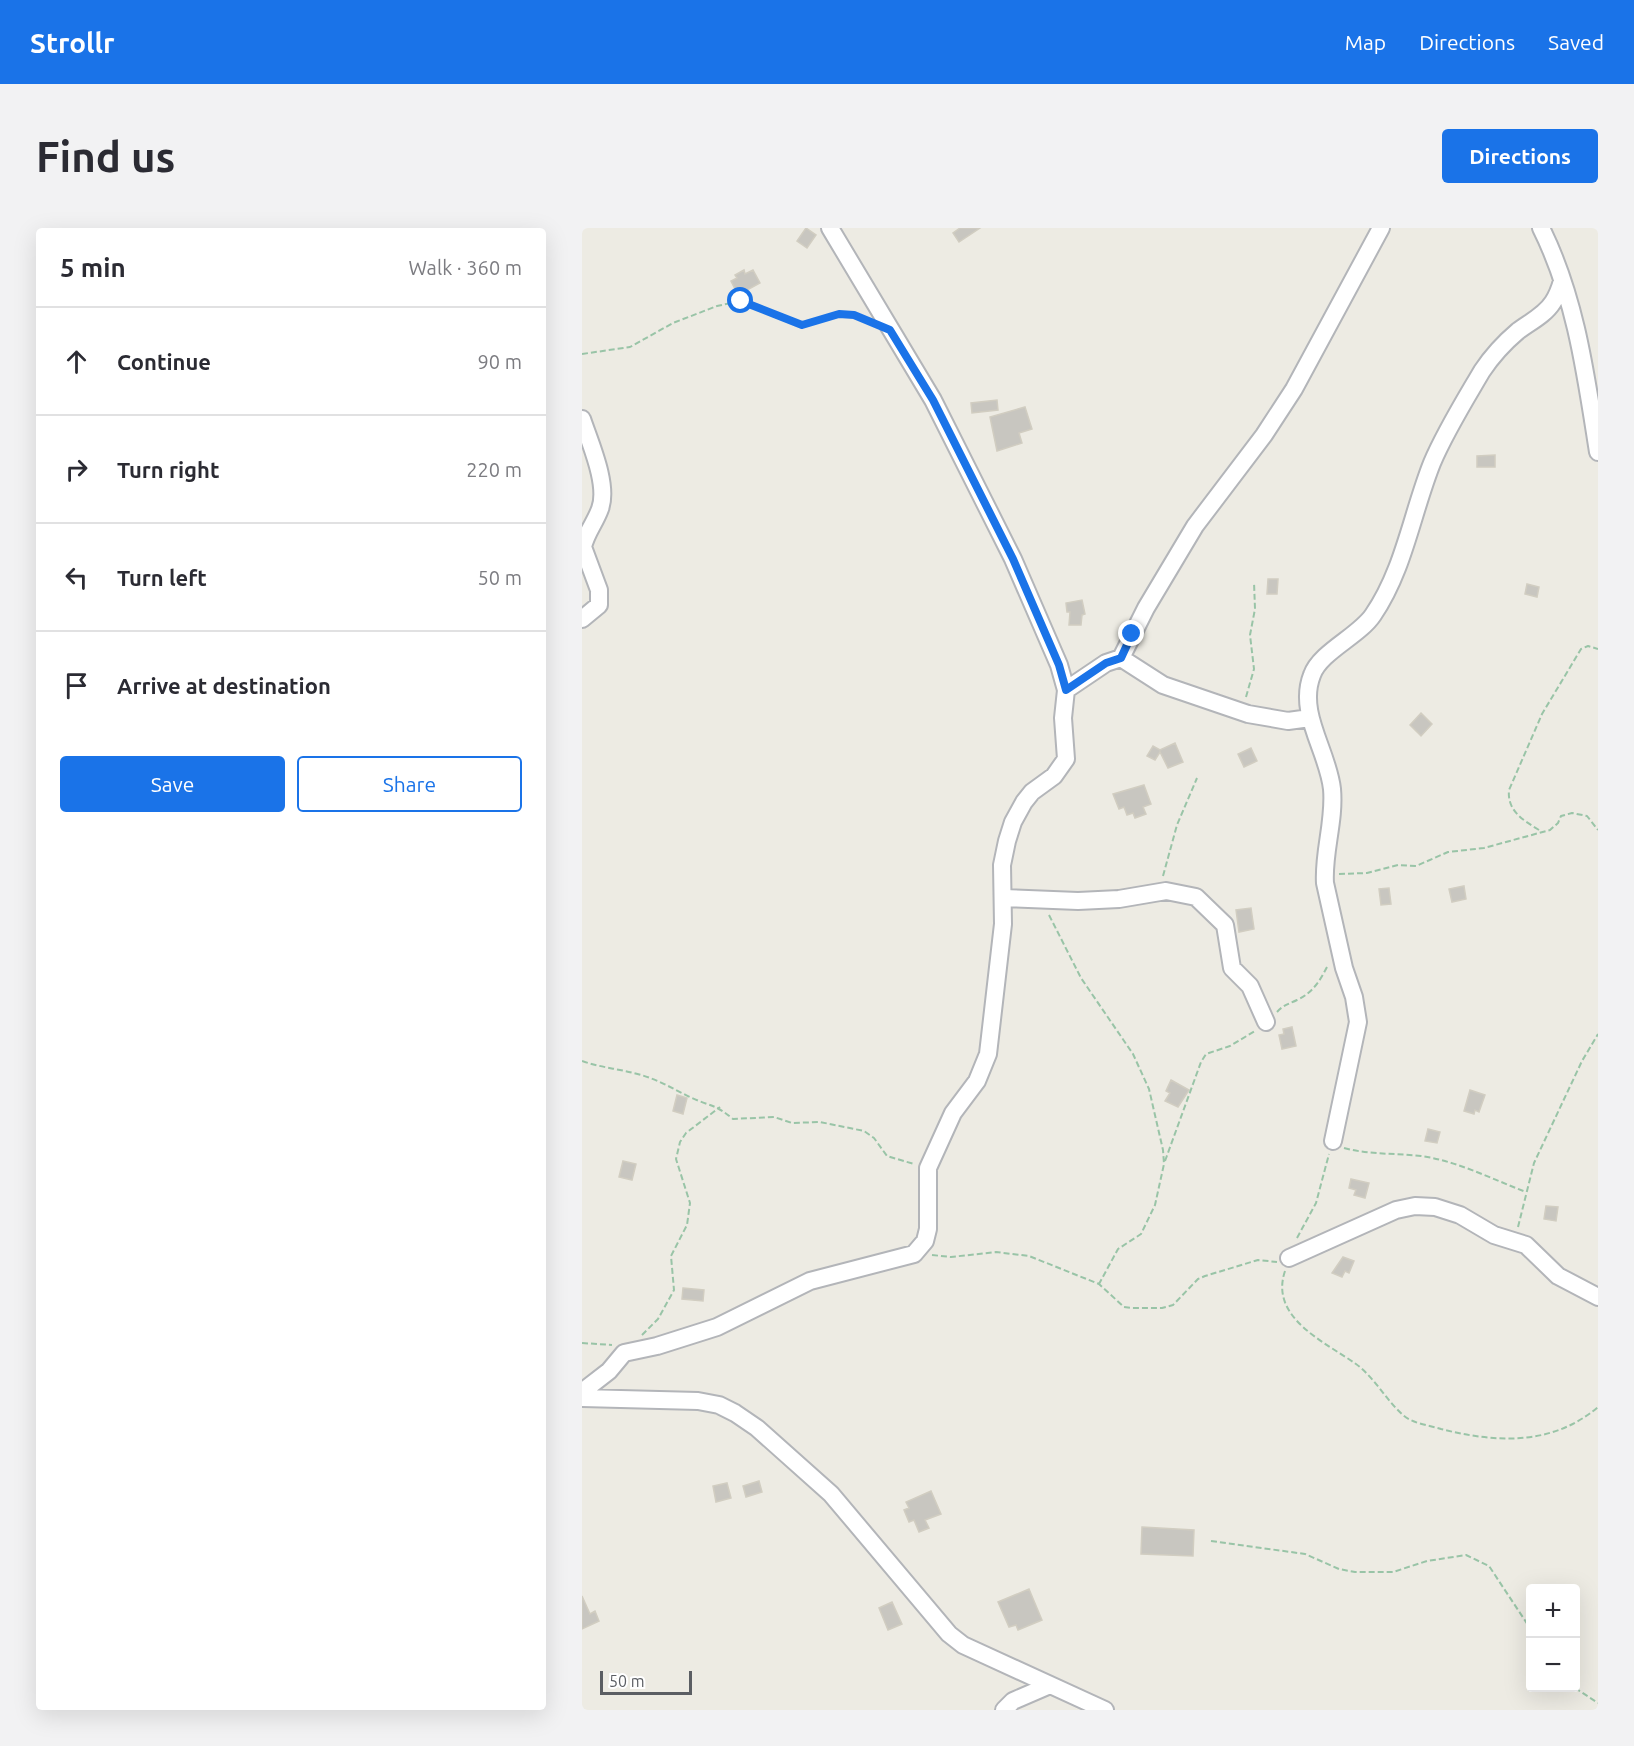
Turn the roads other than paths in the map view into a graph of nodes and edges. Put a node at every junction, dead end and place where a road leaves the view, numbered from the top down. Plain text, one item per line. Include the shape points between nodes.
1 (830, 228) edge
2 (1381, 228) edge
3 (1541, 228) edge
4 (1563, 282) junction
5 (582, 419) edge
6 (1598, 452) edge
7 (582, 619) edge
8 (1121, 658) junction
9 (1066, 690) junction
10 (1310, 718) junction
11 (1003, 897) junction
12 (1266, 1022) road end
13 (1333, 1141) road end
14 (1288, 1261) road end
15 (1598, 1297) edge
16 (582, 1392) edge
17 (582, 1398) edge
18 (1050, 1685) junction
19 (1004, 1710) edge
20 (1105, 1710) edge

1 - 9 street via 933,400 1013,559
2 - 8 street via 1294,389 1195,525
3 - 4 street
4 - 6 street via 1584,359
4 - 10 street via 1547,310 1506,342 1483,371 1433,463 1403,551 1373,615 1312,674 1308,692
5 - 7 street via 602,494 601,507 583,547 599,590 599,605
8 - 9 street via 1106,663
8 - 10 street via 1163,685 1242,711 1268,719
9 - 11 street via 1066,759 1054,776 1032,792 1013,822 1002,865
10 - 13 street via 1332,788 1332,829 1325,871 1336,936 1358,1022
11 - 12 street via 1119,899 1166,891 1196,897 1225,925 1232,968 1250,986
11 - 16 street via 988,1054 977,1081 953,1113 928,1168 928,1229 925,1241 914,1254 810,1281 717,1328 626,1351 609,1371
14 - 15 street via 1395,1210 1415,1206 1448,1210 1494,1235 1516,1240 1558,1276
17 - 18 street via 698,1401 735,1413 831,1494 949,1634 963,1645
18 - 19 street via 1013,1701
18 - 20 street

